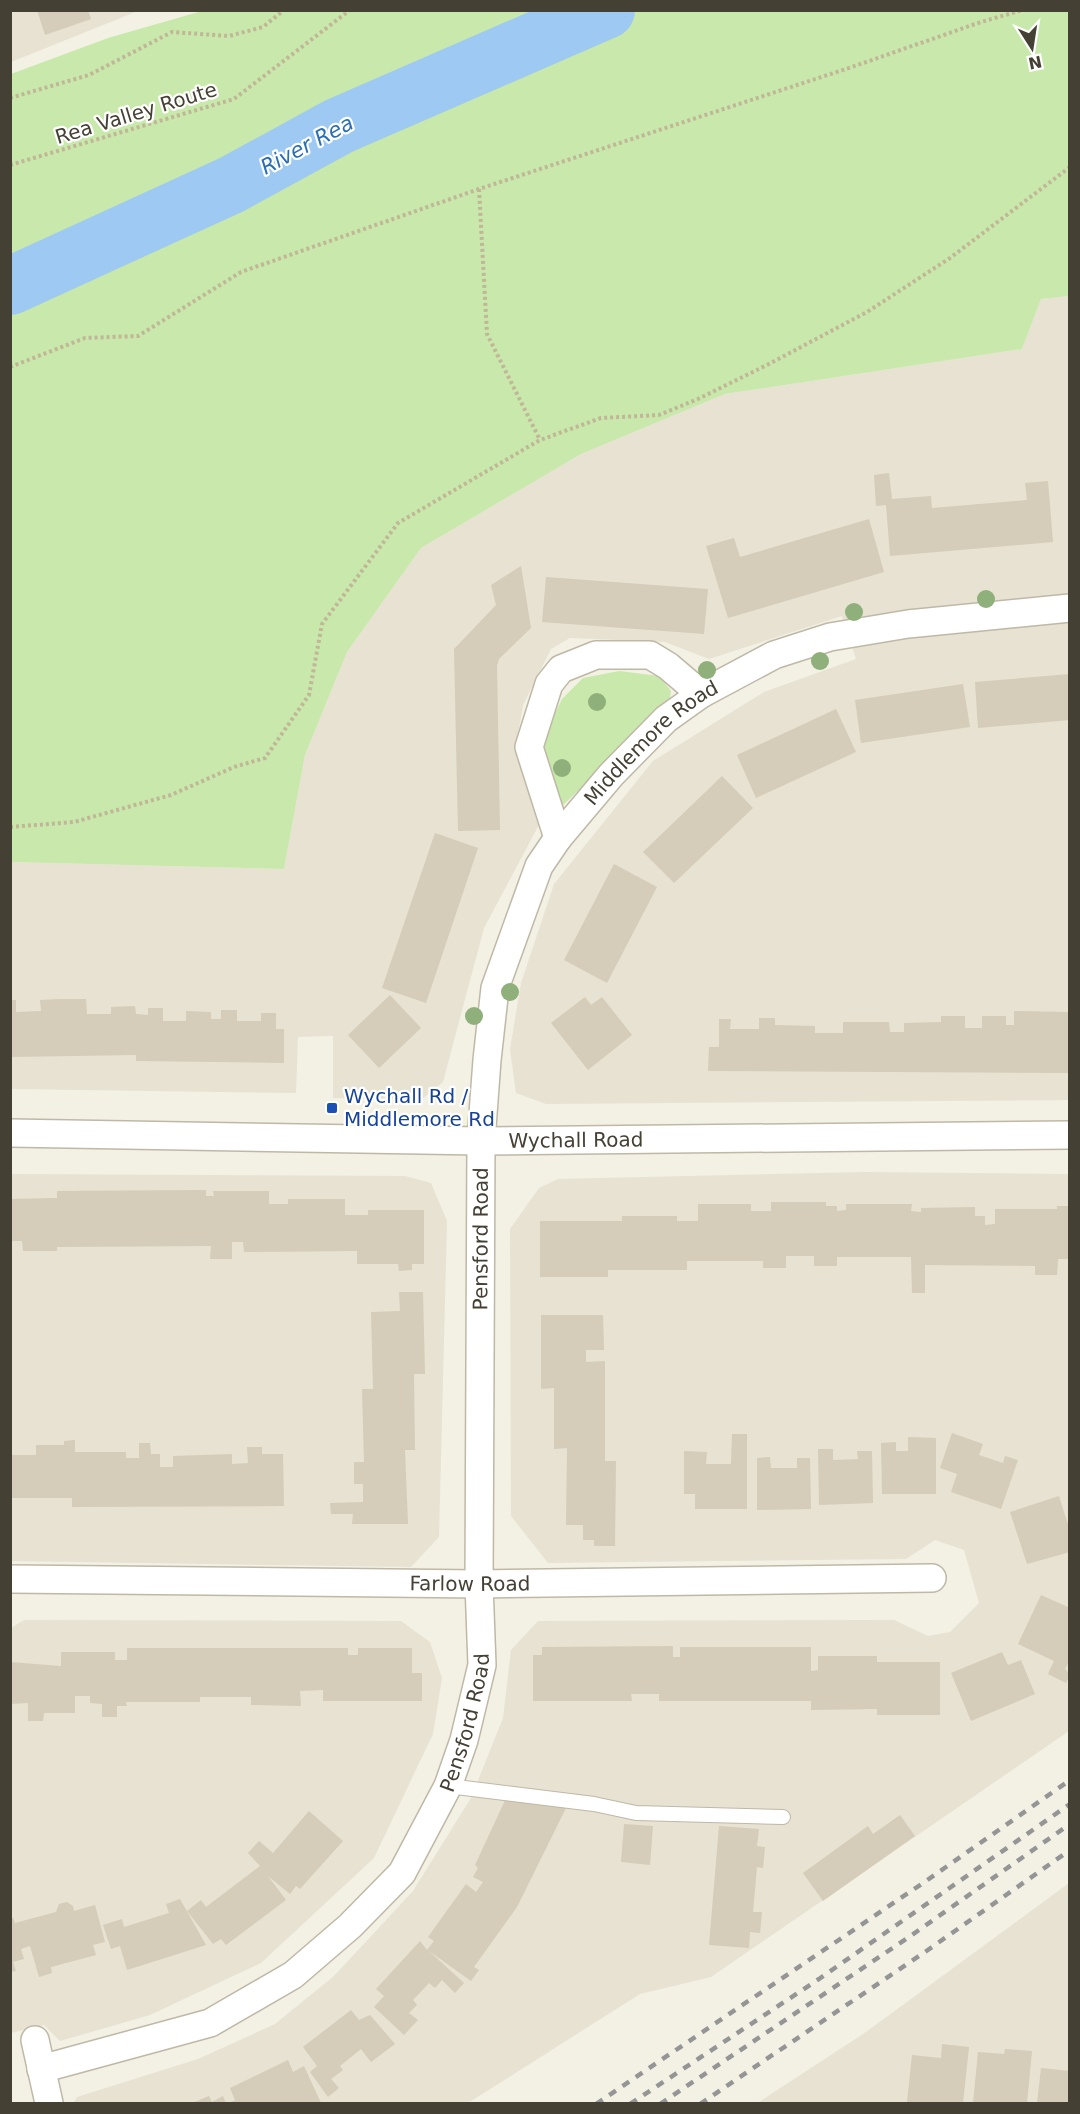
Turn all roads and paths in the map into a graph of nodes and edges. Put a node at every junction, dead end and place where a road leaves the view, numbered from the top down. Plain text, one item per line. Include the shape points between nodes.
1 (284, 10) edge
2 (350, 10) edge
3 (1023, 10) edge
4 (10, 98) edge
5 (10, 165) edge
6 (1070, 167) edge
7 (479, 189) junction
8 (10, 367) edge
9 (540, 440) junction
10 (1070, 608) edge
11 (701, 694) junction
12 (10, 827) edge
13 (558, 837) junction
14 (10, 1133) edge
15 (1070, 1135) edge
16 (481, 1141) junction
17 (932, 1578) dead end
18 (10, 1579) edge
19 (480, 1584) junction
20 (448, 1786) junction
21 (783, 1818) dead end
22 (35, 2040) dead end
23 (41, 2069) junction
24 (49, 2103) edge

1 - 4 path via 263,27 229,36 172,32 89,75
2 - 5 path, Rea Valley Route via 234,99
3 - 7 path
6 - 9 path via 950,258 867,312 767,365 659,415 601,418
7 - 8 path via 241,272 138,336 85,338
7 - 9 path via 487,334
9 - 12 path via 398,523 322,624 309,695 265,758 171,795 74,822
10 - 11 street, Middlemore Road via 908,624 830,638 774,655
11 - 13 street, Middlemore Road via 666,719 610,775
11 - 13 street via 650,655 596,655 561,669 549,684 529,747
13 - 16 street, Middlemore Road via 539,866 495,988
14 - 16 street, Wychall Road
15 - 16 street, Wychall Road
16 - 19 street, Pensford Road
17 - 19 street, Farlow Road
18 - 19 street, Farlow Road
19 - 20 street, Pensford Road via 482,1665
20 - 21 lane via 636,1813
20 - 23 street, Pensford Road via 402,1873 350,1926 293,1975 210,2023
22 - 23 street
23 - 24 street

